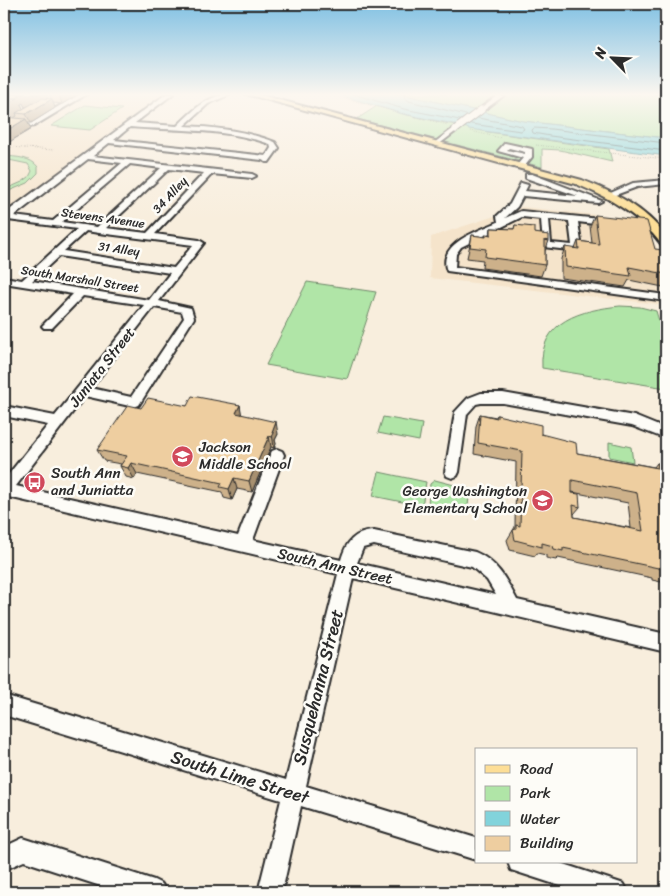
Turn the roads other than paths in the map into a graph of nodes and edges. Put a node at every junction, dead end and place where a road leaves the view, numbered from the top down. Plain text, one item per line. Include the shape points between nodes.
1 (115, 136) edge
2 (247, 136) edge
3 (404, 136) edge
4 (445, 136) edge
5 (108, 141) junction
6 (436, 144) junction
7 (86, 157) junction
8 (528, 158) dead end
9 (128, 162) junction
10 (521, 165) junction
11 (167, 166) junction
12 (210, 171) junction
13 (533, 173) junction
14 (252, 176) dead end
15 (666, 182) edge
16 (519, 193) junction
17 (610, 195) junction
18 (545, 216) junction
19 (5, 217) edge
20 (573, 219) junction
21 (505, 222) junction
22 (650, 223) junction
23 (55, 224) junction
24 (84, 228) junction
25 (98, 230) junction
26 (149, 236) junction
27 (200, 243) joint
28 (666, 243) edge
29 (56, 253) junction
30 (178, 271) junction
31 (4, 280) edge
32 (24, 283) junction
33 (652, 287) dead end
34 (81, 292) junction
35 (629, 293) junction
36 (666, 298) edge
37 (152, 303) junction
38 (48, 326) dead end
39 (82, 392) junction
40 (4, 411) edge
41 (58, 422) junction
42 (666, 434) edge
43 (277, 455) dead end
44 (452, 472) dead end
45 (4, 490) edge
46 (243, 545) junction
47 (347, 569) junction
48 (512, 608) junction
49 (666, 643) edge
50 (4, 707) edge
51 (293, 792) junction
52 (475, 849) edge
53 (4, 859) edge
54 (525, 864) edge
55 (154, 892) edge
56 (270, 892) edge
57 (616, 892) edge

1 - 5 street
2 - 5 street via 272,143 275,148 267,159
3 - 6 main road
4 - 6 street, bridge
5 - 7 street
6 - 10 main road
7 - 9 street
7 - 19 street
8 - 10 street
9 - 11 street
9 - 23 street
10 - 13 main road
11 - 12 street
11 - 25 street
12 - 14 street
12 - 26 street, 34 Alley
13 - 16 street
13 - 16 street via 598,201
13 - 17 main road via 579,182
15 - 17 street via 636,185
16 - 21 street via 514,204 501,216
17 - 22 main road
18 - 20 street
18 - 20 street via 546,245 577,248
18 - 21 street via 521,214
19 - 23 street, Stevens Avenue
20 - 22 street via 628,225
21 - 35 street via 458,245 451,254 450,270
22 - 28 main road
23 - 24 street, Stevens Avenue
24 - 25 street, Stevens Avenue
24 - 29 street
25 - 26 street, Stevens Avenue
26 - 27 street, Stevens Avenue
27 - 30 street, Juniata Street
29 - 30 street, 31 Alley
29 - 32 street
30 - 37 street, Juniata Street
31 - 32 street, South Marshall Street
32 - 34 street, South Marshall Street
33 - 35 street via 628,284
34 - 37 street, South Marshall Street
34 - 38 street
35 - 36 street
37 - 39 street, Juniata Street
37 - 39 street, South Marshall Street via 185,309 189,318 134,402
39 - 41 street, Juniata Street
40 - 41 street
41 - 45 street, Juniata Street
42 - 44 street via 634,421 504,398 481,398 472,401 461,412
43 - 46 street
45 - 46 street, South Ann Street
46 - 47 street, South Ann Street
47 - 48 street, South Ann Street
47 - 48 street, Susquehanna Street via 355,543 368,538 466,558 483,565 494,576
47 - 51 street, Susquehanna Street
48 - 49 street, South Ann Street
50 - 51 street, South Lime Street
51 - 52 street, South Lime Street
51 - 56 street, Susquehanna Street
53 - 55 street via 23,848
54 - 57 street

